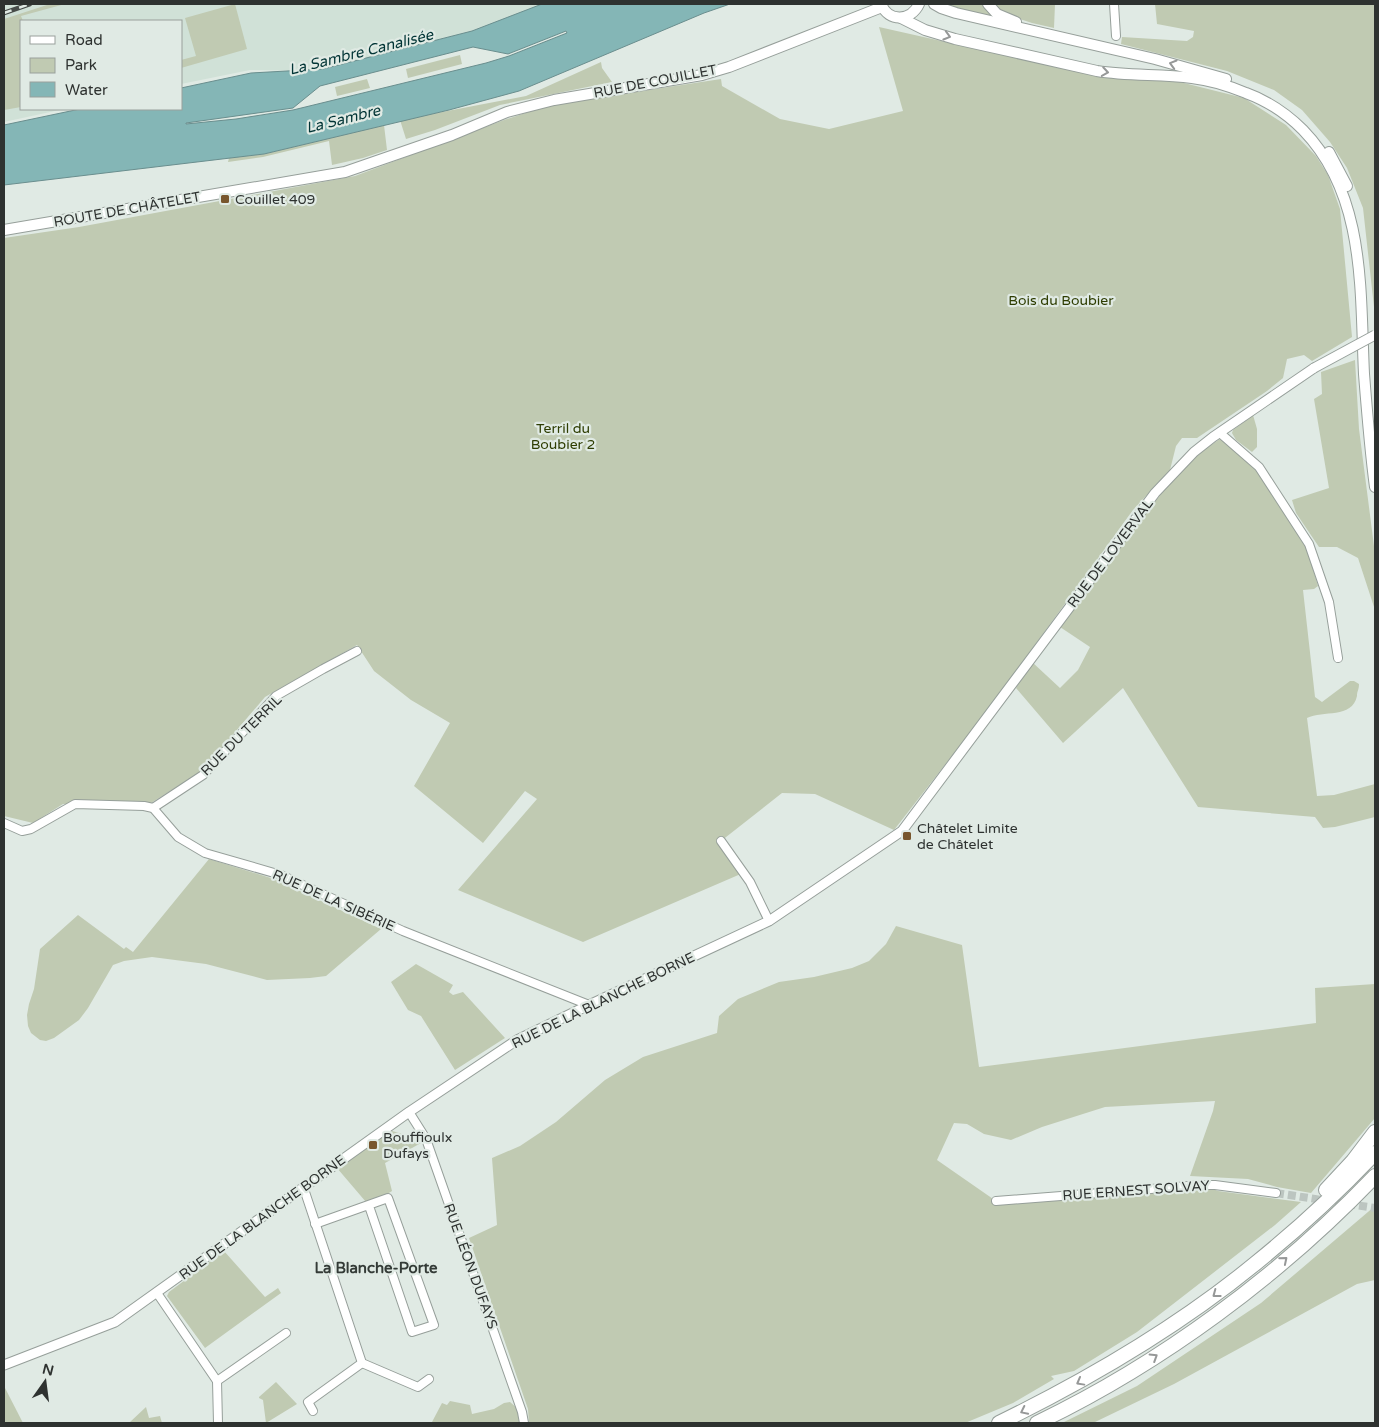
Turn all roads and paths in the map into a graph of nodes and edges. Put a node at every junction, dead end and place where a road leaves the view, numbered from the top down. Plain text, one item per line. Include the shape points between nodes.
1 (919, 4) edge
2 (934, 4) edge
3 (988, 4) edge
4 (1114, 4) edge
5 (882, 5) edge
6 (901, 18) junction
7 (1055, 36) junction
8 (1116, 36) dead end
9 (452, 134) joint
10 (4, 230) edge
11 (1375, 335) edge
12 (1375, 429) edge
13 (1220, 432) junction
14 (1375, 487) edge
15 (357, 651) dead end
16 (1338, 658) dead end
17 (153, 808) junction
18 (4, 823) edge
19 (902, 830) joint
20 (721, 841) dead end
21 (769, 922) junction
22 (589, 1004) junction
23 (409, 1112) junction
24 (1375, 1132) edge
25 (1375, 1153) edge
26 (1375, 1176) edge
27 (302, 1188) junction
28 (1375, 1190) edge
29 (1276, 1193) tunnel mouth
30 (996, 1201) dead end
31 (369, 1206) junction
32 (315, 1224) junction
33 (1310, 1238) junction
34 (1255, 1264) junction
35 (157, 1293) junction
36 (286, 1333) dead end
37 (362, 1363) junction
38 (4, 1366) edge
39 (429, 1379) dead end
40 (216, 1382) junction
41 (312, 1411) dead end
42 (218, 1423) edge
43 (524, 1423) edge
44 (999, 1423) edge
45 (1037, 1423) edge

1 - 6 main road via 910,16
2 - 7 main road via 956,13
3 - 7 main road via 1007,19
4 - 8 street
5 - 6 main road via 888,14
5 - 9 main road, RUE DE COUILLET via 702,75 554,100 507,112
6 -> 14 main road via 925,30 1097,71 1193,78 1215,83 1256,97 1299,126 1328,163 1344,195 1352,222 1359,269
12 -> 7 main road via 1362,240 1344,179 1320,139 1283,105 1246,86 1154,59
9 - 10 main road, ROUTE DE CHÂTELET via 345,172
11 - 13 street, RUE DE LOVERVAL, bridge via 1314,368
13 - 16 street via 1259,467 1309,544 1329,602
13 - 19 street, RUE DE LOVERVAL via 1194,452 1155,493
15 - 17 street, RUE DU TERRIL via 276,696 203,775
17 - 18 street via 75,804 31,830 22,831
17 - 22 street, RUE DE LA SIBÉRIE via 178,837 204,853 281,875 403,931
19 - 21 street, RUE DE LA BLANCHE BORNE
20 - 21 street via 750,882
21 - 22 street, RUE DE LA BLANCHE BORNE
22 - 23 street, RUE DE LA BLANCHE BORNE via 517,1040
23 - 27 street, RUE DE LA BLANCHE BORNE
23 - 43 street, RUE LÉON DUFAYS via 426,1139
24 - 34 highway via 1353,1161 1273,1239
25 - 34 highway
26 - 33 highway
27 - 32 street
27 - 35 street, RUE DE LA BLANCHE BORNE
28 - 33 highway via 1329,1232
29 - 30 street, RUE ERNEST SOLVAY via 1202,1184
31 - 31 street via 412,1332 434,1325 388,1198
31 - 32 street
32 - 37 street
45 -> 33 highway via 1112,1382 1221,1312
34 -> 44 highway via 1211,1298 1105,1368
35 - 38 street, RUE DE LA BLANCHE BORNE via 114,1322
35 - 40 street
36 - 40 street
37 - 39 street via 418,1387
37 - 41 street via 308,1402
40 - 42 street

